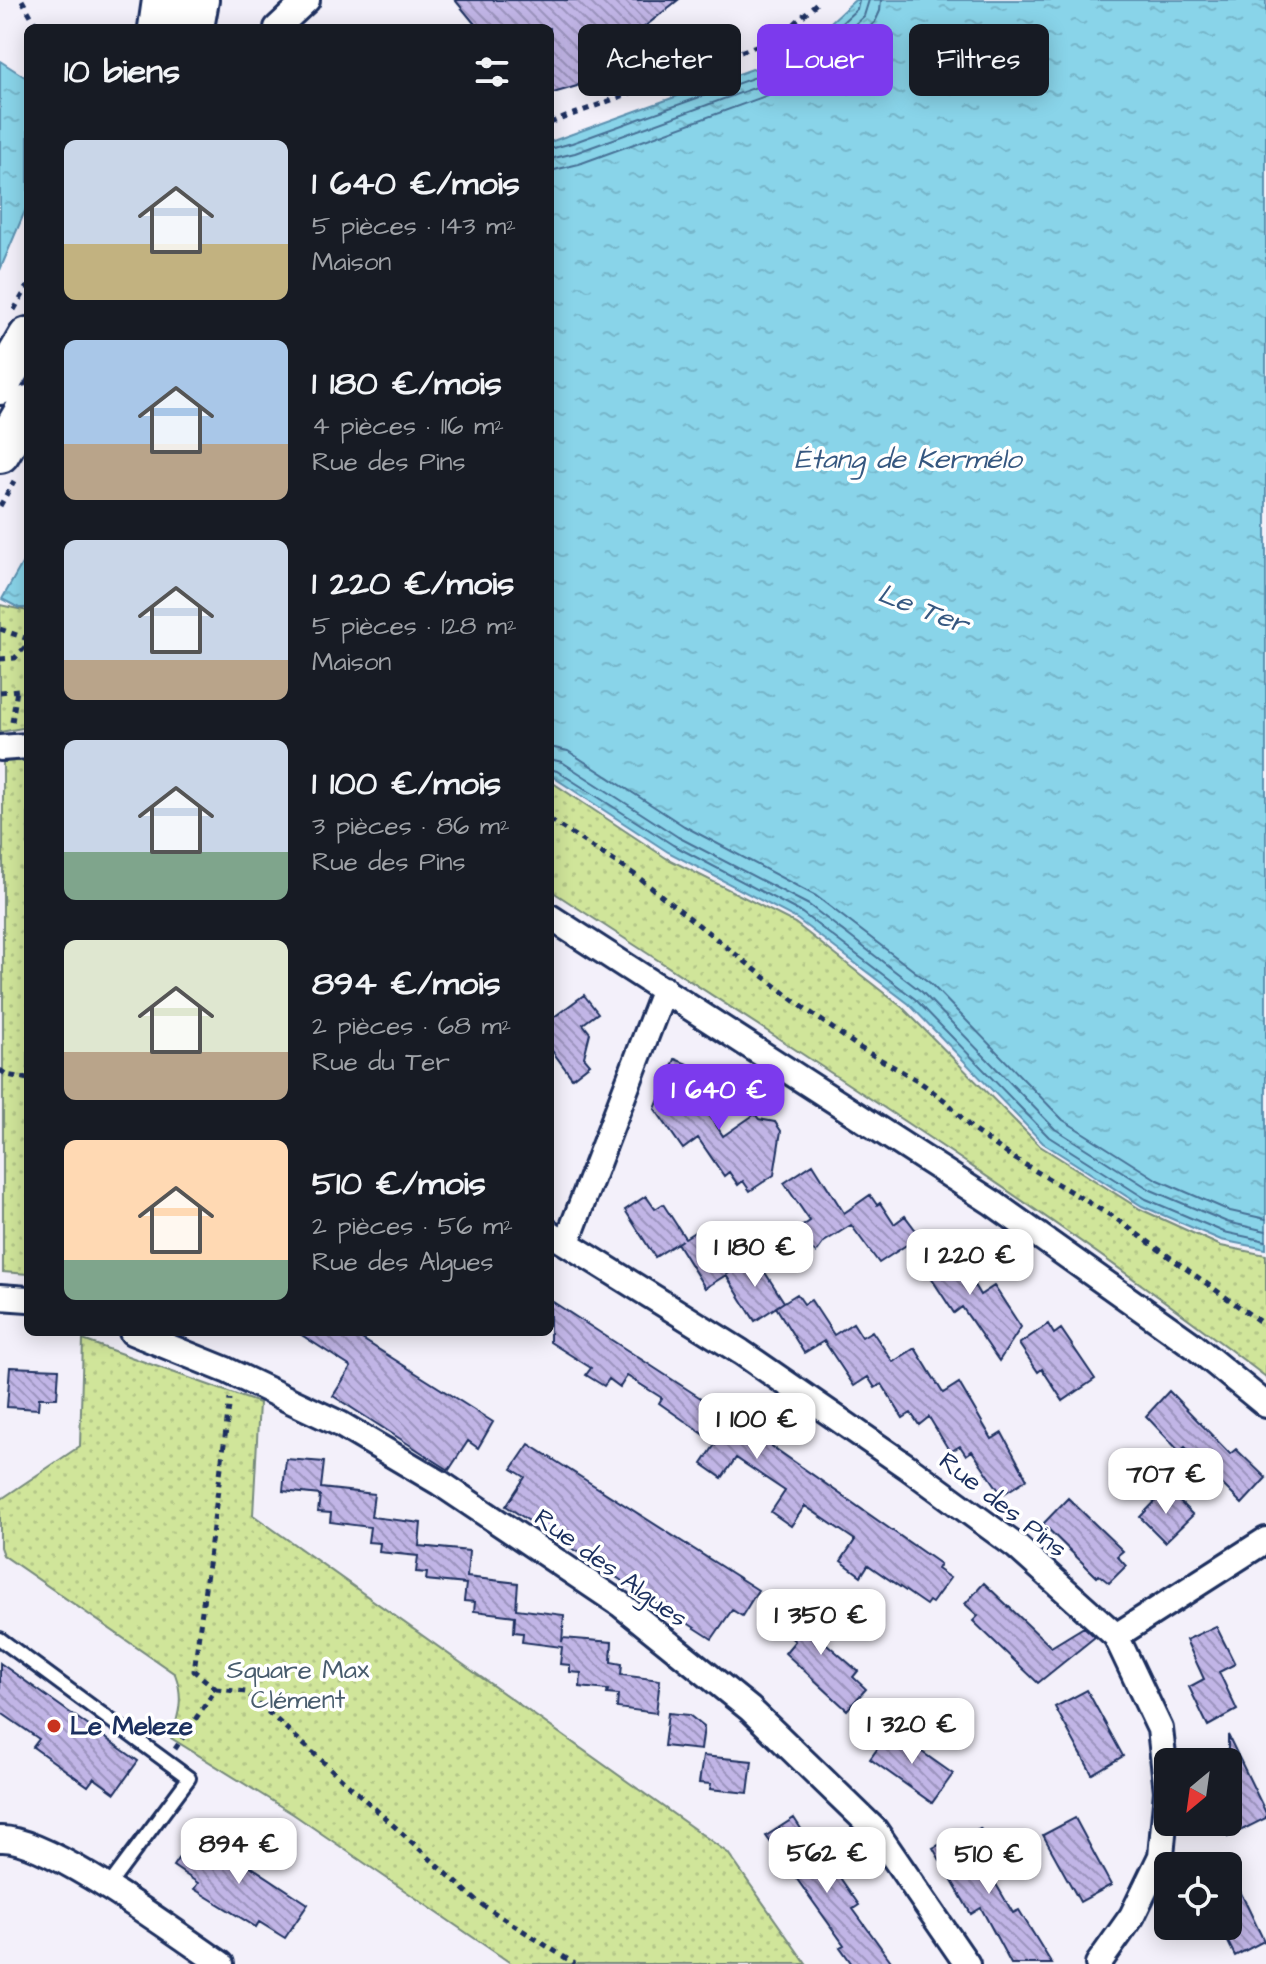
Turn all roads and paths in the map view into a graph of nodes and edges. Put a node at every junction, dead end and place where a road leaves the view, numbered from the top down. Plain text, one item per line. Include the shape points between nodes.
1 (22, 0) edge
2 (162, 0) edge
3 (199, 0) edge
4 (307, 0) edge
5 (820, 0) edge
6 (36, 24) edge
7 (159, 24) edge
8 (195, 24) edge
9 (281, 24) edge
10 (554, 122) edge
11 (24, 344) edge
12 (0, 385) edge
13 (24, 412) edge
14 (0, 453) edge
15 (0, 629) edge
16 (24, 639) edge
17 (24, 646) edge
18 (0, 659) edge
19 (24, 689) edge
20 (17, 690) junction
21 (0, 692) edge
22 (12, 747) edge
23 (554, 823) edge
24 (554, 920) edge
25 (664, 989) junction
26 (0, 1070) edge
27 (24, 1078) edge
28 (558, 1238) edge
29 (0, 1297) edge
30 (24, 1299) edge
31 (1266, 1326) edge
32 (142, 1336) edge
33 (226, 1370) junction
34 (1266, 1405) edge
35 (1266, 1540) edge
36 (1116, 1636) junction
37 (0, 1639) edge
38 (216, 1689) junction
39 (167, 1762) junction
40 (0, 1839) edge
41 (107, 1888) junction
42 (221, 1964) edge
43 (575, 1964) edge
44 (967, 1964) edge
45 (1098, 1964) edge

1 - 6 path
2 - 7 main road
3 - 8 main road
4 - 9 street
5 - 10 path via 792,26 756,46
11 - 12 main road
13 - 14 main road
15 - 16 path
17 - 18 path via 15,658
19 - 20 path
20 - 21 path
20 - 22 path
23 - 31 path via 634,874 860,1048 917,1080 986,1139 1115,1218
24 - 25 street
25 - 28 street
25 - 34 street via 993,1203 1194,1346
26 - 27 path
28 - 36 street, Rue des Pins via 741,1352 909,1468 1017,1547
29 - 30 street
32 - 33 street, Rue des Algues
33 - 38 path via 230,1399 194,1671
33 - 44 street, Rue des Algues via 340,1424 440,1483 632,1614 750,1709 875,1830
35 - 36 street
36 - 45 street, Rue des Pins via 1160,1729 1167,1791 1161,1856 1132,1916
37 - 39 lane
38 - 39 path
38 - 43 path via 246,1692 478,1902
39 - 41 lane via 189,1778
40 - 41 street via 46,1850
41 - 42 street

